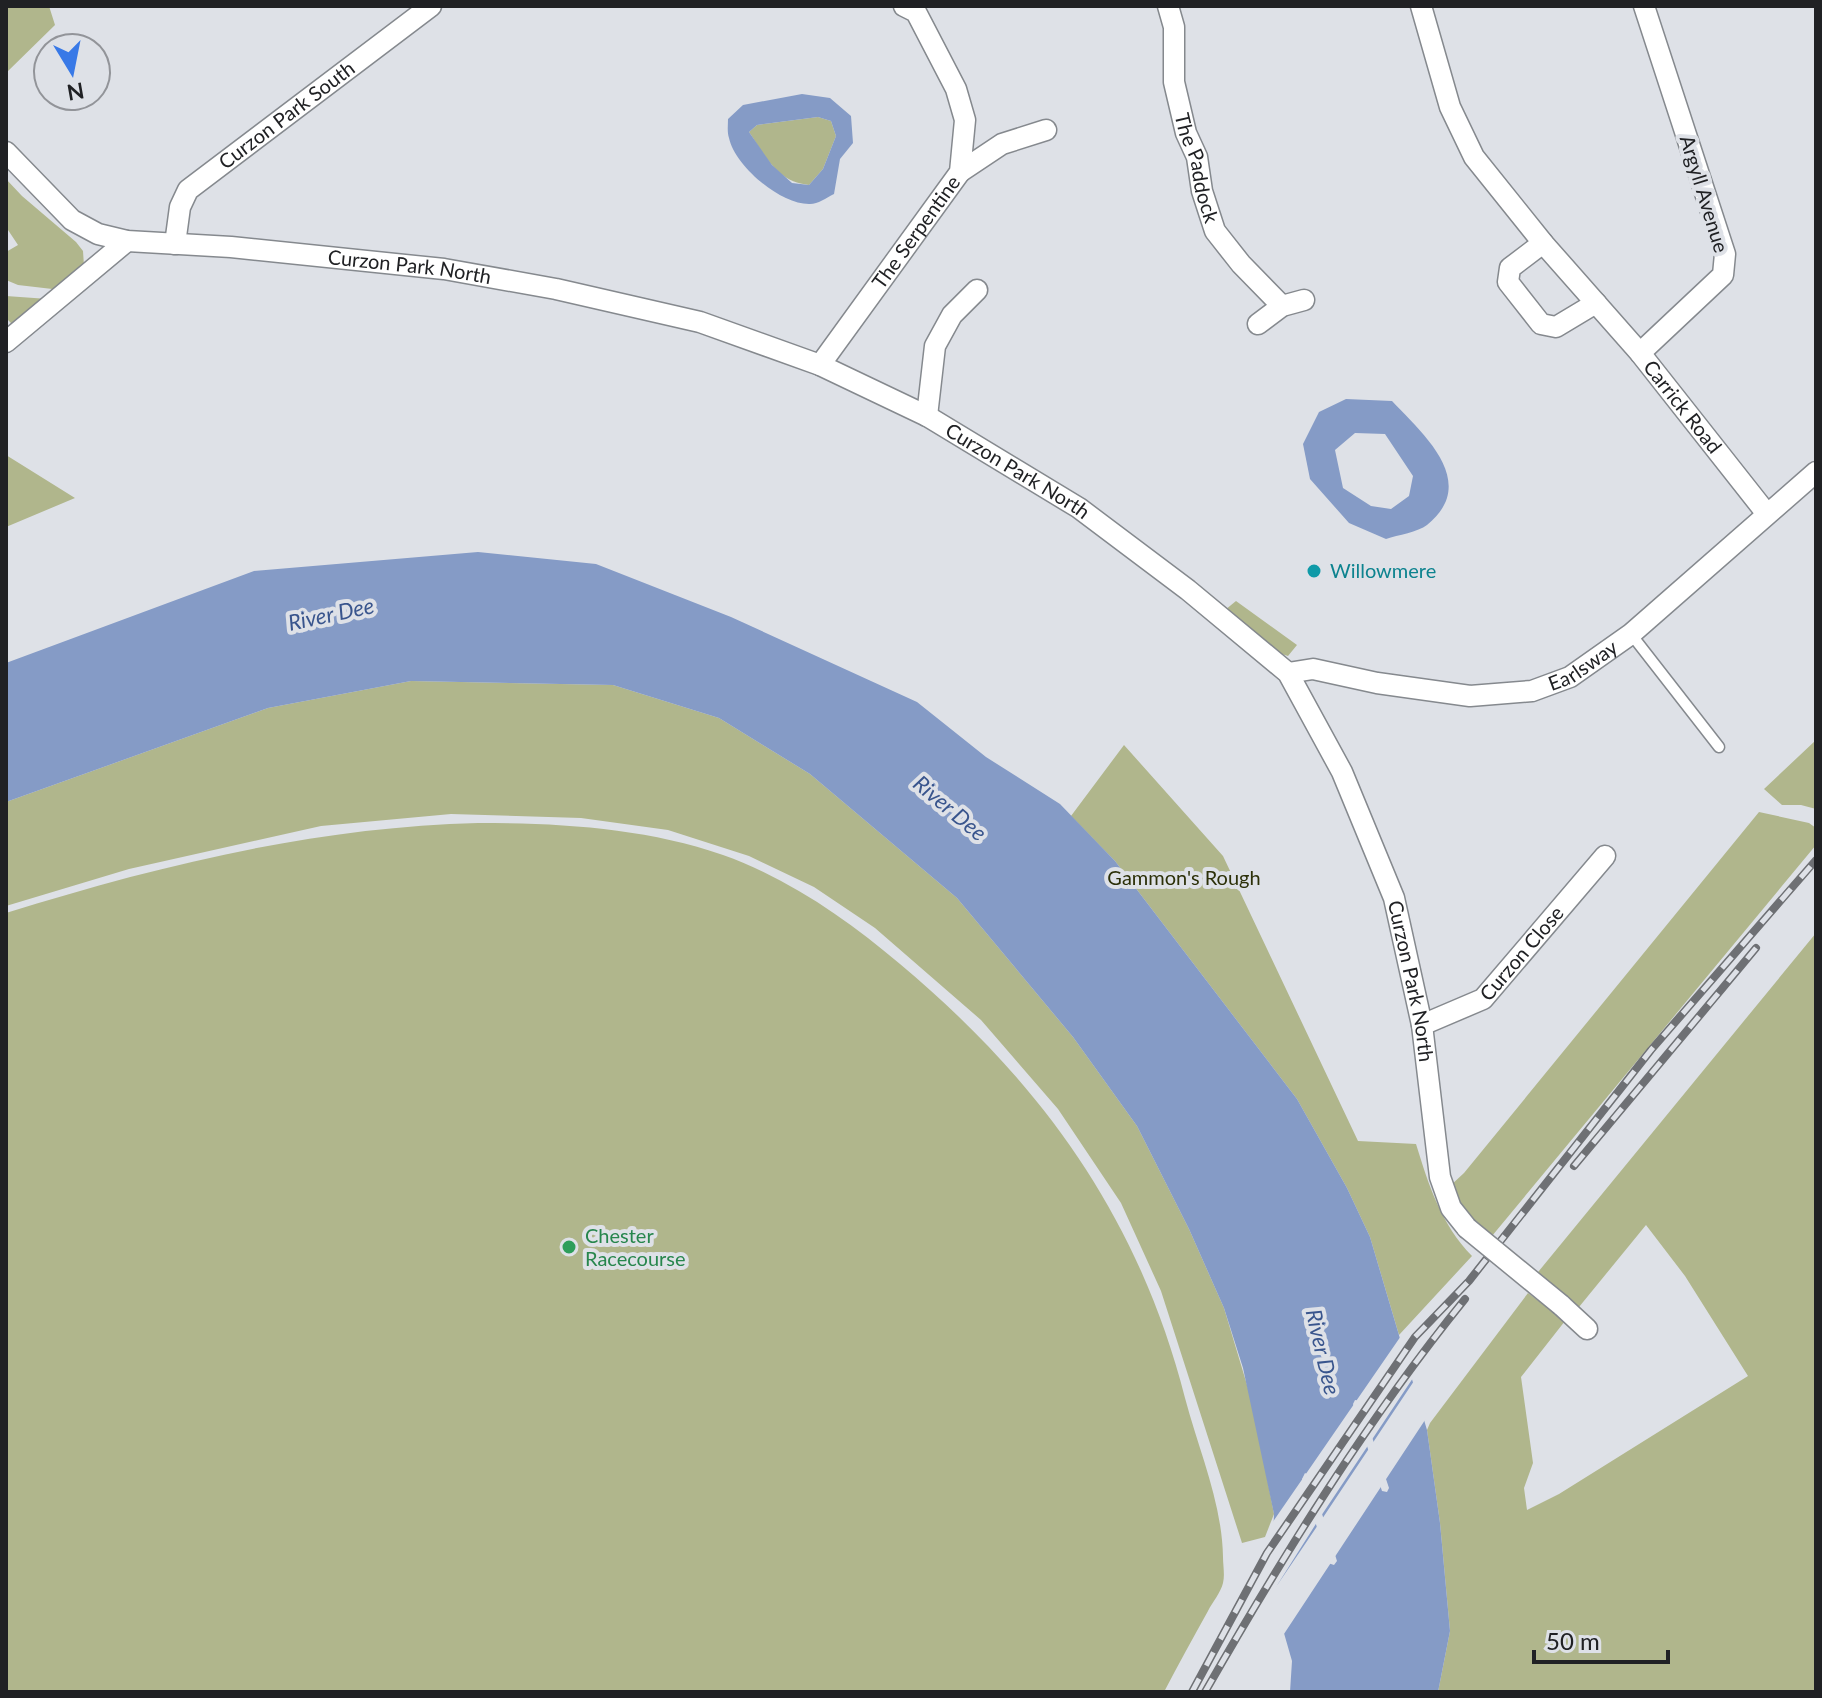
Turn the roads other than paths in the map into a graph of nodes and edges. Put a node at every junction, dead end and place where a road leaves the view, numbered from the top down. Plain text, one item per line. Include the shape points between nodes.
1 (431, 6) edge
2 (904, 6) edge
3 (1168, 6) edge
4 (1421, 6) edge
5 (1644, 6) edge
6 (1046, 130) dead end
7 (6, 152) edge
8 (960, 172) junction
9 (127, 241) junction
10 (1543, 243) junction
11 (175, 244) junction
12 (977, 290) dead end
13 (1304, 300) dead end
14 (1596, 303) junction
15 (1282, 306) junction
16 (1258, 324) dead end
17 (6, 342) edge
18 (1640, 353) junction
19 (820, 365) junction
20 (927, 416) junction
21 (1816, 472) edge
22 (1767, 514) junction
23 (1631, 634) junction
24 (1288, 673) junction
25 (1719, 747) dead end
26 (1605, 856) dead end
27 (1422, 1025) junction
28 (1587, 1329) dead end

1 - 11 street, Curzon Park South via 188,190
2 - 8 street, The Serpentine via 916,12 956,89 965,120
3 - 15 street, The Paddock via 1174,27 1174,82 1215,231
4 - 10 street, Carrick Road via 1450,107 1474,157
5 - 18 street, Argyll Avenue via 1725,254 1723,275
6 - 8 street via 1002,144
7 - 9 street, Curzon Park North via 72,220
8 - 19 street, The Serpentine
9 - 11 street, Curzon Park North
9 - 17 street
10 - 14 street, Carrick Road
10 - 14 street via 1510,268 1508,282 1541,324 1556,327
11 - 19 street, Curzon Park North via 444,269 556,289 700,322
12 - 20 street via 952,315 935,346
13 - 15 street
14 - 18 street, Carrick Road
15 - 16 street
18 - 22 street, Carrick Road
19 - 20 street, Curzon Park North
20 - 24 street, Curzon Park North via 1079,508
21 - 22 street, Earlsway
22 - 23 street, Earlsway
23 - 24 street, Earlsway via 1570,677 1532,691 1470,696 1313,669
23 - 25 lane
24 - 27 street, Curzon Park North via 1342,772 1394,898
26 - 27 street, Curzon Close via 1483,999
27 - 28 street, Curzon Park North, bridge via 1440,1177 1451,1208 1467,1228

